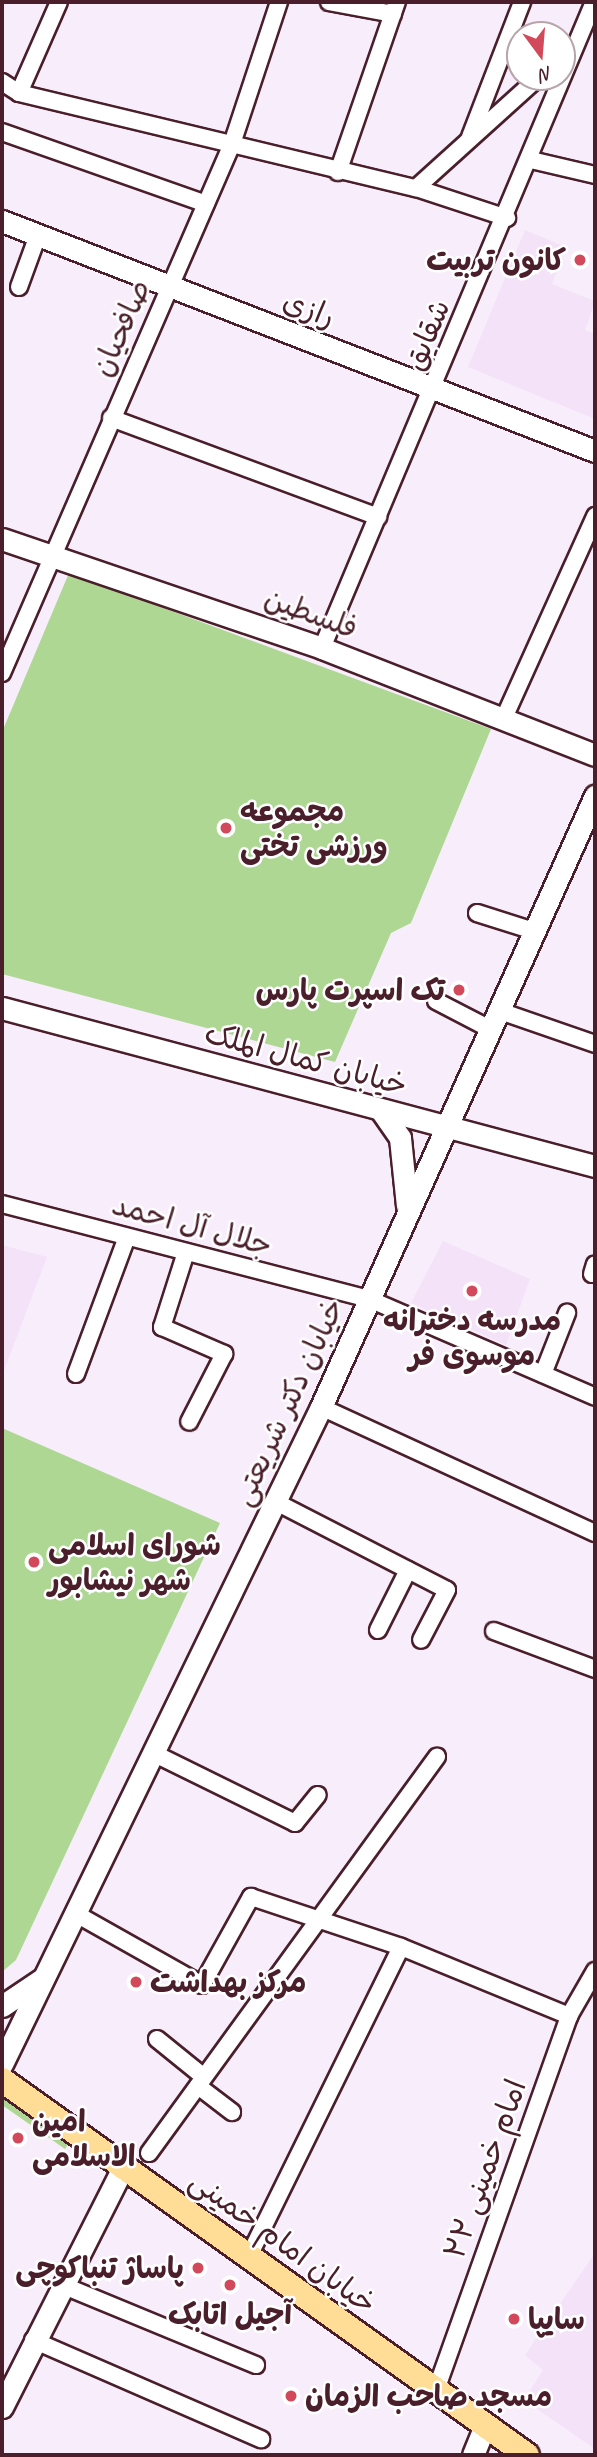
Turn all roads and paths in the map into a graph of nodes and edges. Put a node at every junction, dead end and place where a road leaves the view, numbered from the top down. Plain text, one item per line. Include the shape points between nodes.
1 (59, 2) edge
2 (279, 2) edge
3 (329, 2) edge
4 (522, 2) edge
5 (594, 2) edge
6 (395, 8) edge
7 (595, 28) edge
8 (576, 45) joint
9 (2, 82) edge
10 (524, 91) edge
11 (558, 91) edge
12 (19, 93) junction
13 (2, 132) edge
14 (470, 138) junction
15 (232, 144) junction
16 (531, 160) junction
17 (338, 172) junction
18 (595, 175) edge
19 (416, 188) junction
20 (206, 204) junction
21 (506, 218) junction
22 (2, 221) edge
23 (38, 235) junction
24 (19, 287) dead end
25 (170, 287) junction
26 (434, 389) junction
27 (111, 418) junction
28 (595, 451) edge
29 (595, 516) edge
30 (378, 517) junction
31 (2, 539) edge
32 (56, 553) junction
33 (323, 648) junction
34 (2, 673) edge
35 (504, 718) junction
36 (595, 755) edge
37 (595, 796) edge
38 (589, 826) edge
39 (477, 914) dead end
40 (534, 931) junction
41 (436, 1002) dead end
42 (2, 1009) edge
43 (492, 1019) junction
44 (595, 1044) edge
45 (380, 1109) junction
46 (443, 1127) junction
47 (595, 1166) edge
48 (2, 1204) edge
49 (408, 1209) junction
50 (127, 1237) junction
51 (186, 1252) junction
52 (369, 1299) junction
53 (567, 1313) dead end
54 (76, 1374) dead end
55 (543, 1374) junction
56 (595, 1396) edge
57 (321, 1407) junction
58 (189, 1422) dead end
59 (276, 1502) junction
60 (595, 1533) edge
61 (408, 1570) junction
62 (378, 1630) dead end
63 (494, 1631) dead end
64 (421, 1640) dead end
65 (595, 1668) edge
66 (155, 1754) junction
67 (437, 1756) dead end
68 (318, 1795) dead end
69 (78, 1915) junction
70 (319, 1920) junction
71 (401, 1947) junction
72 (55, 1964) junction
73 (595, 1971) edge
74 (588, 1993) edge
75 (2, 2006) edge
76 (569, 2016) junction
77 (157, 2039) dead end
78 (2, 2064) edge
79 (2, 2080) edge
80 (201, 2082) junction
81 (232, 2112) dead end
82 (149, 2153) dead end
83 (123, 2166) junction
84 (249, 2256) junction
85 (62, 2285) junction
86 (33, 2340) junction
87 (256, 2365) dead end
88 (436, 2390) junction
89 (2, 2407) edge
90 (485, 2425) junction
91 (261, 2439) dead end
92 (473, 2455) edge
93 (527, 2455) edge

1 - 12 street
2 - 15 street, صافحیان
3 - 6 street
4 - 14 street
5 - 8 street, شقایق
6 - 17 street
7 - 8 street
9 - 12 street
10 - 14 street
11 - 16 street, شقایق
12 - 15 street
13 - 20 street
14 - 19 street
15 - 17 street
15 - 20 street, صافحیان
16 - 18 street
16 - 21 street, شقایق
17 - 19 street
19 - 21 street
20 - 25 street, صافحیان
21 - 26 street, شقایق
22 - 23 main road, رازی
23 - 24 street
23 - 25 main road, رازی
25 - 26 main road, رازی
25 - 27 street, صافحیان
26 - 28 main road, رازی
26 - 30 street, شقایق
27 - 30 street
27 - 32 street, صافحیان
29 - 35 street
30 - 33 street, شقایق
31 - 32 main road, فلسطین
32 - 33 main road, فلسطین
32 - 34 street, صافحیان
33 - 35 main road, فلسطین
35 - 36 main road, فلسطین
37 - 38 main road, خیابان دکتر شریعتی
38 - 40 main road, خیابان دکتر شریعتی
39 - 40 street
40 - 43 main road, خیابان دکتر شریعتی
41 - 43 street
42 - 45 main road, خیابان کمال الملک
43 - 44 street
43 - 46 main road, خیابان دکتر شریعتی
45 - 46 main road, خیابان کمال الملک
45 - 49 main road via 400,1138
46 - 47 main road, خیابان کمال الملک
46 - 49 main road, خیابان دکتر شریعتی
48 - 50 street, جلال آل احمد
49 - 52 main road, خیابان دکتر شریعتی
50 - 51 street, جلال آل احمد
50 - 54 street
51 - 52 street, جلال آل احمد
51 - 58 street via 162,1327 224,1354
52 - 55 street, جلال آل احمد
52 - 57 main road, خیابان دکتر شریعتی
53 - 55 street
55 - 56 street, جلال آل احمد
57 - 59 main road, خیابان دکتر شریعتی
57 - 60 street
59 - 61 street
59 - 66 main road, خیابان دکتر شریعتی
61 - 62 street
61 - 64 street via 447,1590
63 - 65 street
66 - 68 street via 295,1824
66 - 69 main road, خیابان دکتر شریعتی
67 - 70 street
69 - 70 street via 202,1985 251,1897
69 - 72 main road, خیابان دکتر شریعتی
70 - 71 street
70 - 80 street
71 - 76 street
71 - 84 street
72 - 75 main road via 30,1992
72 - 78 main road, خیابان دکتر شریعتی
73 - 74 street, امام خمینی ۲۲
74 - 76 street, امام خمینی ۲۲
76 - 88 street, امام خمینی ۲۲
77 - 80 street
79 - 83 main road, خیابان امام خمینی
80 - 81 street
80 - 82 street
83 - 84 main road, خیابان امام خمینی
83 - 85 main road
84 - 88 main road, خیابان امام خمینی
85 - 86 main road
85 - 87 street
86 - 89 main road
86 - 91 street
88 - 90 main road, خیابان امام خمینی
90 - 92 main road
90 - 93 main road, خیابان امام خمینی

